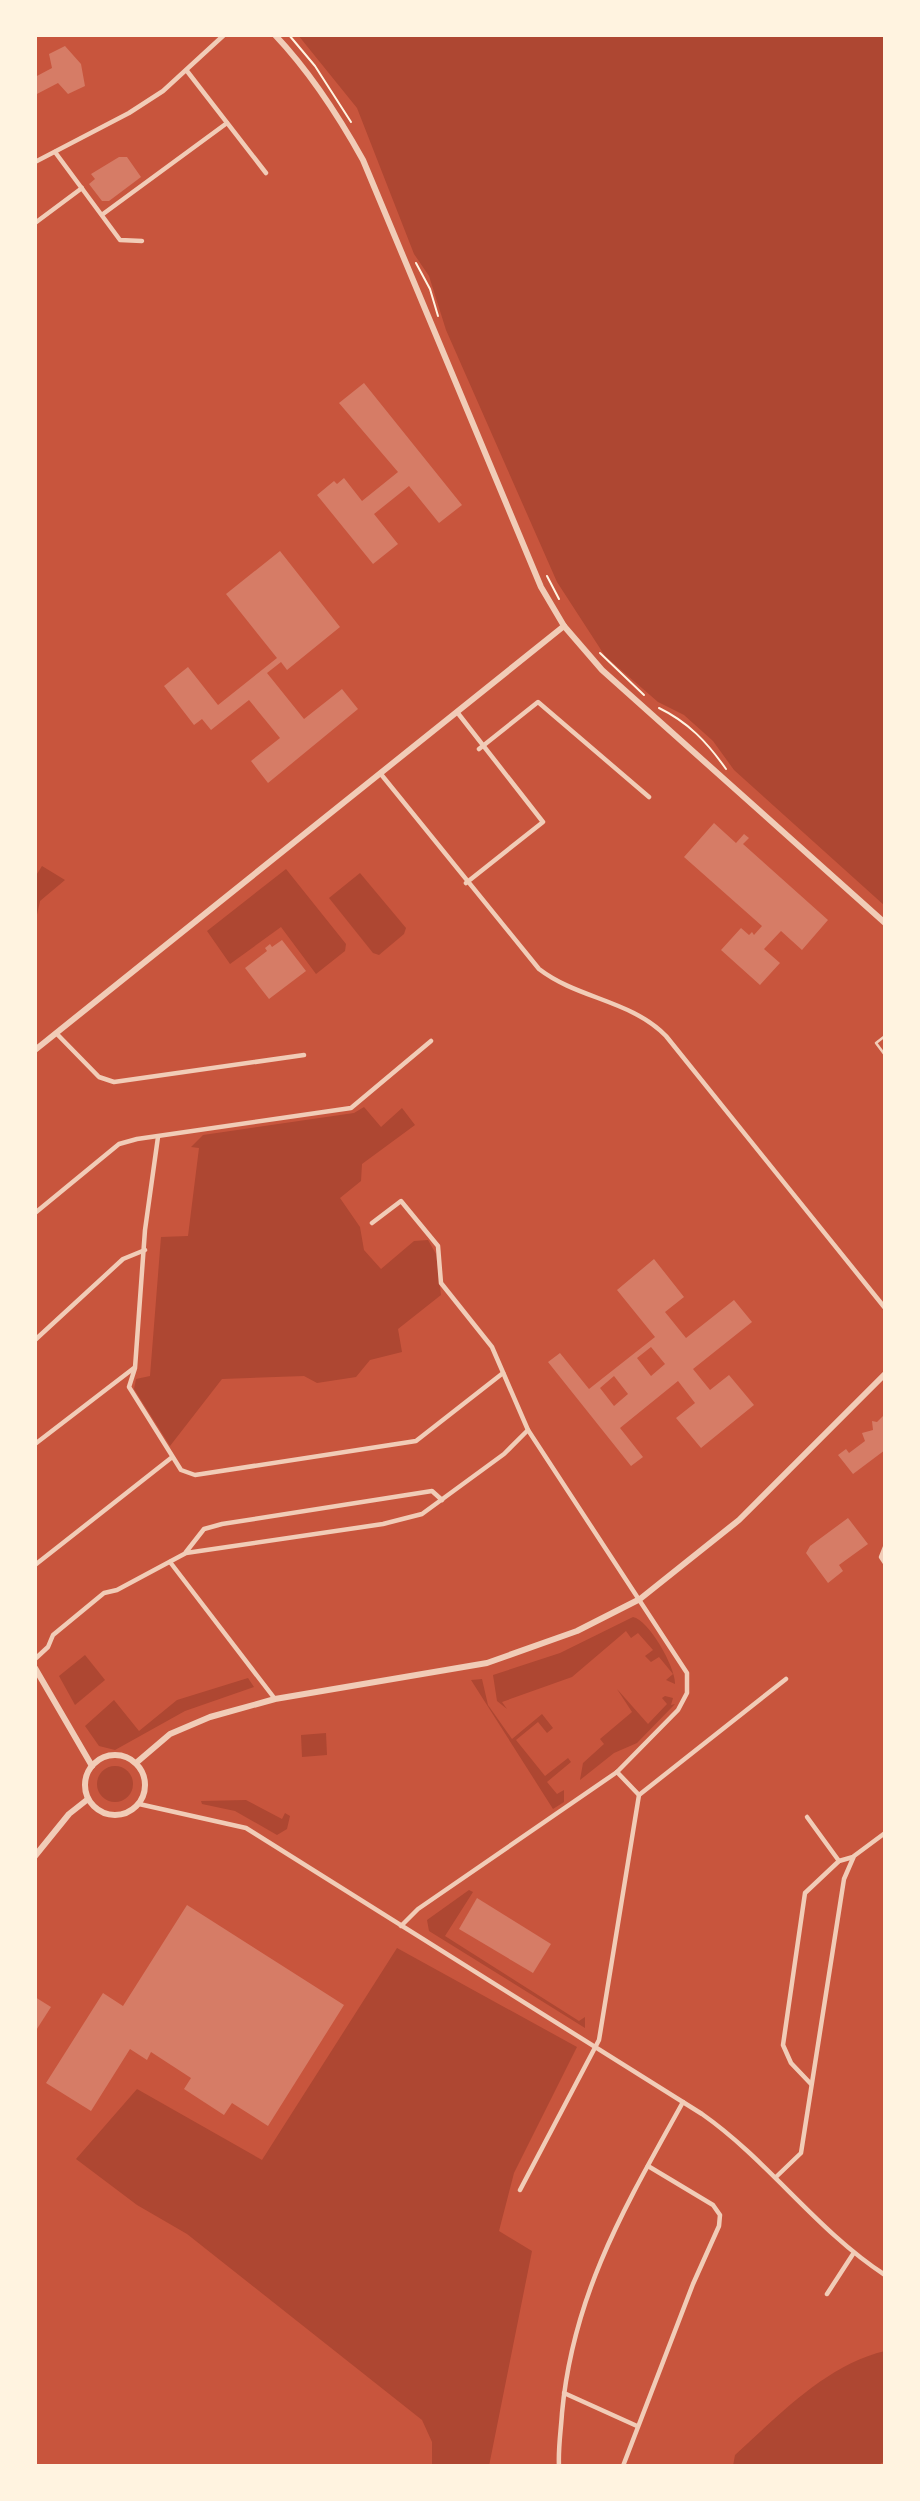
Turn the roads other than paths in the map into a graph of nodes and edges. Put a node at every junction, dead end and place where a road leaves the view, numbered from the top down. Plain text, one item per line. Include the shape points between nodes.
1 (224, 35) edge
2 (275, 35) edge
3 (187, 71) junction
4 (227, 123) junction
5 (54, 152) junction
6 (35, 162) edge
7 (266, 173) dead end
8 (82, 188) junction
9 (103, 214) junction
10 (35, 223) edge
11 (142, 241) dead end
12 (564, 626) junction
13 (456, 711) junction
14 (482, 748) junction
15 (380, 773) junction
16 (649, 797) dead end
17 (466, 883) junction
18 (885, 923) edge
19 (56, 1033) junction
20 (885, 1036) edge
21 (431, 1041) dead end
22 (35, 1050) edge
23 (304, 1055) dead end
24 (885, 1055) edge
25 (158, 1137) junction
26 (35, 1213) edge
27 (372, 1223) dead end
28 (145, 1250) junction
29 (885, 1308) edge
30 (35, 1340) edge
31 (135, 1368) junction
32 (503, 1373) junction
33 (885, 1374) edge
34 (528, 1430) junction
35 (35, 1444) edge
36 (171, 1458) junction
37 (442, 1500) junction
38 (885, 1547) edge
39 (186, 1553) junction
40 (170, 1562) junction
41 (885, 1563) edge
42 (35, 1566) edge
43 (640, 1599) junction
44 (35, 1659) edge
45 (35, 1668) edge
46 (786, 1679) dead end
47 (275, 1699) junction
48 (136, 1763) junction
49 (92, 1766) junction
50 (617, 1772) junction
51 (639, 1796) junction
52 (88, 1799) junction
53 (139, 1804) junction
54 (807, 1817) dead end
55 (885, 1833) edge
56 (35, 1856) edge
57 (854, 1856) junction
58 (839, 1861) junction
59 (401, 1926) junction
60 (596, 2048) junction
61 (811, 2085) junction
62 (683, 2102) junction
63 (648, 2166) junction
64 (775, 2177) junction
65 (520, 2190) dead end
66 (853, 2254) junction
67 (885, 2276) edge
68 (827, 2294) dead end
69 (564, 2393) junction
70 (637, 2426) junction
71 (559, 2466) edge
72 (623, 2466) edge

1 - 3 street
2 - 12 street via 313,78 363,160 541,587
3 - 4 street
3 - 5 street via 129,113
4 - 7 street
4 - 9 street
5 - 6 street
5 - 8 street
8 - 9 street
8 - 10 street
9 - 11 street via 120,240
12 - 13 street
12 - 18 street via 602,670
13 - 14 street
13 - 15 street
14 - 16 street via 538,702
14 - 17 street via 543,822
15 - 17 street
15 - 19 street
17 - 29 street via 554,981 649,1018
19 - 22 street
19 - 23 street via 99,1077 114,1082
20 - 24 lane via 876,1043
21 - 25 street via 351,1108
25 - 26 street via 119,1144
25 - 28 street
27 - 32 street via 401,1201 438,1246 441,1283 482,1332
28 - 30 street via 123,1259
28 - 31 street
31 - 35 street
31 - 36 street via 129,1387
32 - 34 street
32 - 36 street via 416,1441 195,1475 181,1470
33 - 43 street via 739,1520
34 - 37 street
34 - 43 street
36 - 42 street
37 - 39 street via 422,1514 383,1524
37 - 39 street via 432,1491 222,1524 204,1529
38 - 41 street via 881,1552
39 - 40 street
40 - 44 street via 104,1593 53,1635
40 - 47 street
43 - 47 street via 578,1631 487,1663
43 - 50 street via 687,1673 687,1693 678,1710
45 - 49 street
46 - 51 street
47 - 48 street via 170,1734
48 - 49 street via 118,1755 99,1759
48 - 53 street via 145,1787
49 - 52 street via 85,1783
50 - 51 street
50 - 59 street via 418,1909
51 - 60 street via 605,2017
52 - 53 street via 114,1815
52 - 56 street via 69,1814
53 - 59 street via 246,1828
54 - 58 street
55 - 57 street
57 - 58 street
57 - 61 street via 844,1879
58 - 61 street via 805,1893 783,2045 791,2063
59 - 60 street
60 - 62 street
60 - 65 street
61 - 64 street via 801,2153
62 - 63 street
62 - 64 street via 736,2138
63 - 69 street via 615,2225 579,2315
63 - 70 street via 713,2205 720,2215
64 - 66 street
66 - 67 street
66 - 68 street
69 - 70 street
69 - 71 street
70 - 72 street

